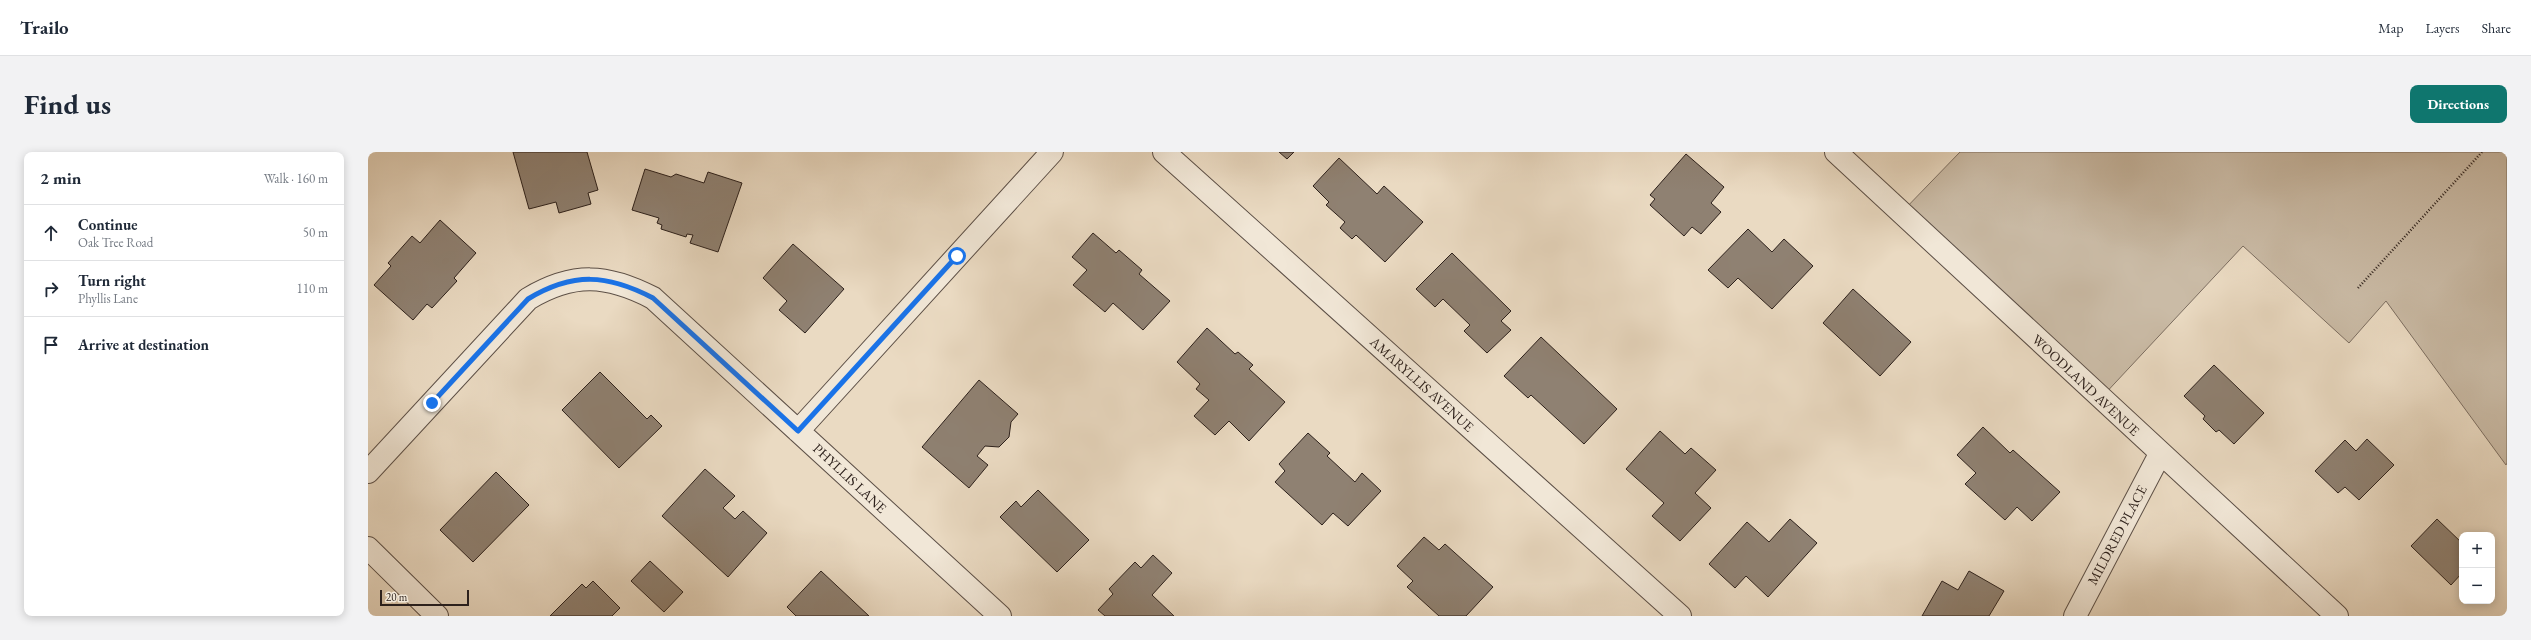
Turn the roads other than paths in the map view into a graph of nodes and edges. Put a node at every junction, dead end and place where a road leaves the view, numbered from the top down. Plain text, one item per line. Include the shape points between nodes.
1 (1052, 152) edge
2 (1164, 152) edge
3 (1836, 152) edge
4 (798, 431) junction
5 (2160, 454) junction
6 (368, 472) edge
7 (368, 548) edge
8 (437, 616) edge
9 (1000, 616) edge
10 (1680, 616) edge
11 (2075, 616) edge
12 (2337, 616) edge

1 - 4 street
2 - 10 street, AMARYLLIS AVENUE
3 - 5 street, WOODLAND AVENUE
4 - 6 street, PHYLLIS LANE via 653,298 627,285 602,279 572,280 546,288 528,299
4 - 9 street, PHYLLIS LANE
5 - 11 street, MILDRED PLACE
5 - 12 street, WOODLAND AVENUE
7 - 8 street

